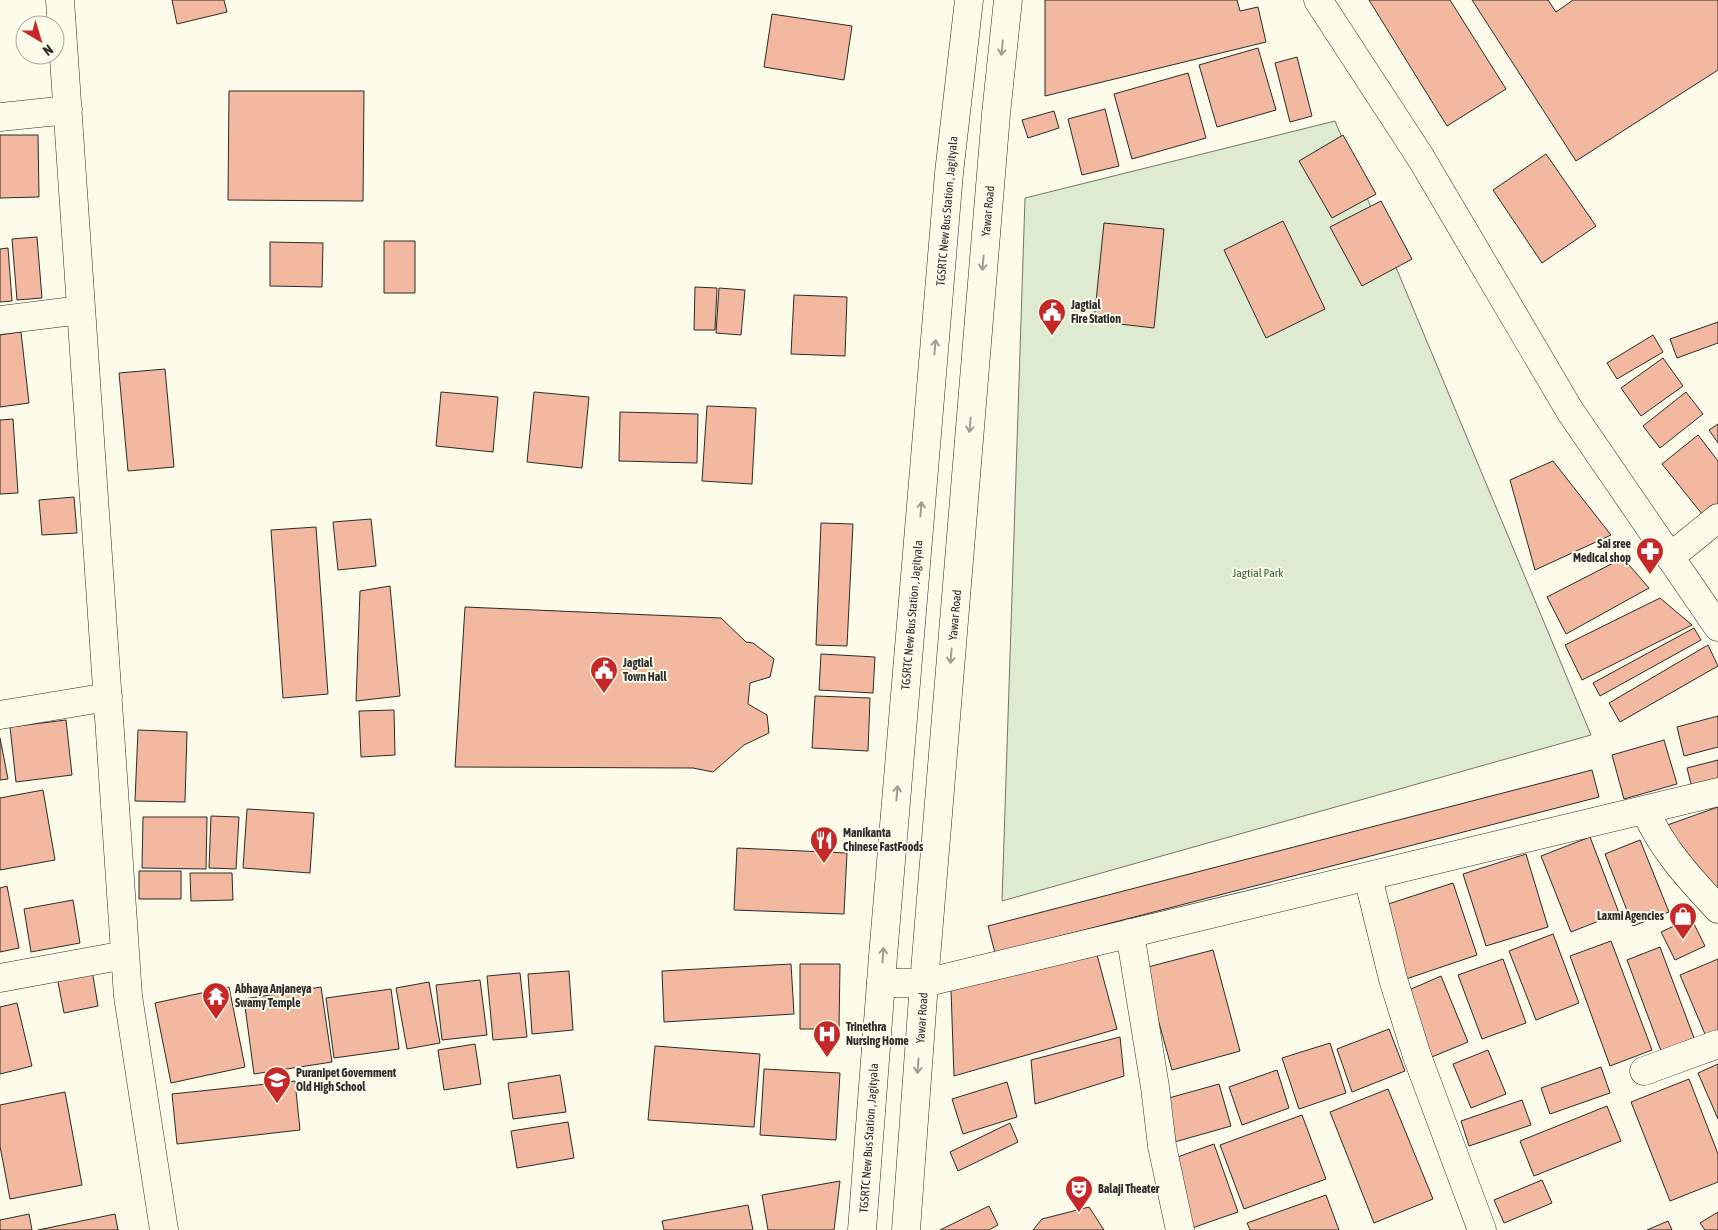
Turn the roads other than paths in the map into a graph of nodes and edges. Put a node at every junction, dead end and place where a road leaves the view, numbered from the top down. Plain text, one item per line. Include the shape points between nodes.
1 (60, 0) edge
2 (969, 0) edge
3 (1008, 0) edge
4 (1318, 0) edge
5 (68, 110) junction
6 (0, 117) edge
7 (81, 310) junction
8 (0, 320) edge
9 (1718, 518) edge
10 (1670, 557) junction
11 (1718, 626) edge
12 (108, 697) junction
13 (0, 715) edge
14 (1718, 792) edge
15 (1645, 810) junction
16 (1368, 877) junction
17 (1718, 909) edge
18 (1130, 933) junction
19 (125, 955) junction
20 (0, 978) edge
21 (881, 983) junction
22 (924, 983) junction
23 (1718, 1044) edge
24 (1644, 1071) dead end
25 (164, 1230) edge
26 (862, 1230) edge
27 (906, 1230) edge
28 (1180, 1230) edge
29 (1482, 1230) edge

1 - 5 main road
21 -> 2 main road, TGSRTC New Bus Station , Jagityala via 949,173
3 -> 22 main road, Yawar Road
4 - 10 main road via 1421,158 1570,411
5 - 6 main road
5 - 7 main road
7 - 8 main road
7 - 12 main road
9 - 10 main road
10 - 11 main road
12 - 13 main road
12 - 19 main road
14 - 15 main road
15 - 16 main road
15 - 17 main road via 1661,842
16 - 18 main road
16 - 29 main road via 1393,979 1417,1056
18 - 22 main road
18 - 28 main road via 1162,1146
19 - 20 main road
19 - 25 main road via 128,996
21 - 22 main road
21 - 26 main road, TGSRTC New Bus Station , Jagityala
22 -> 27 main road, Yawar Road
23 - 24 main road

